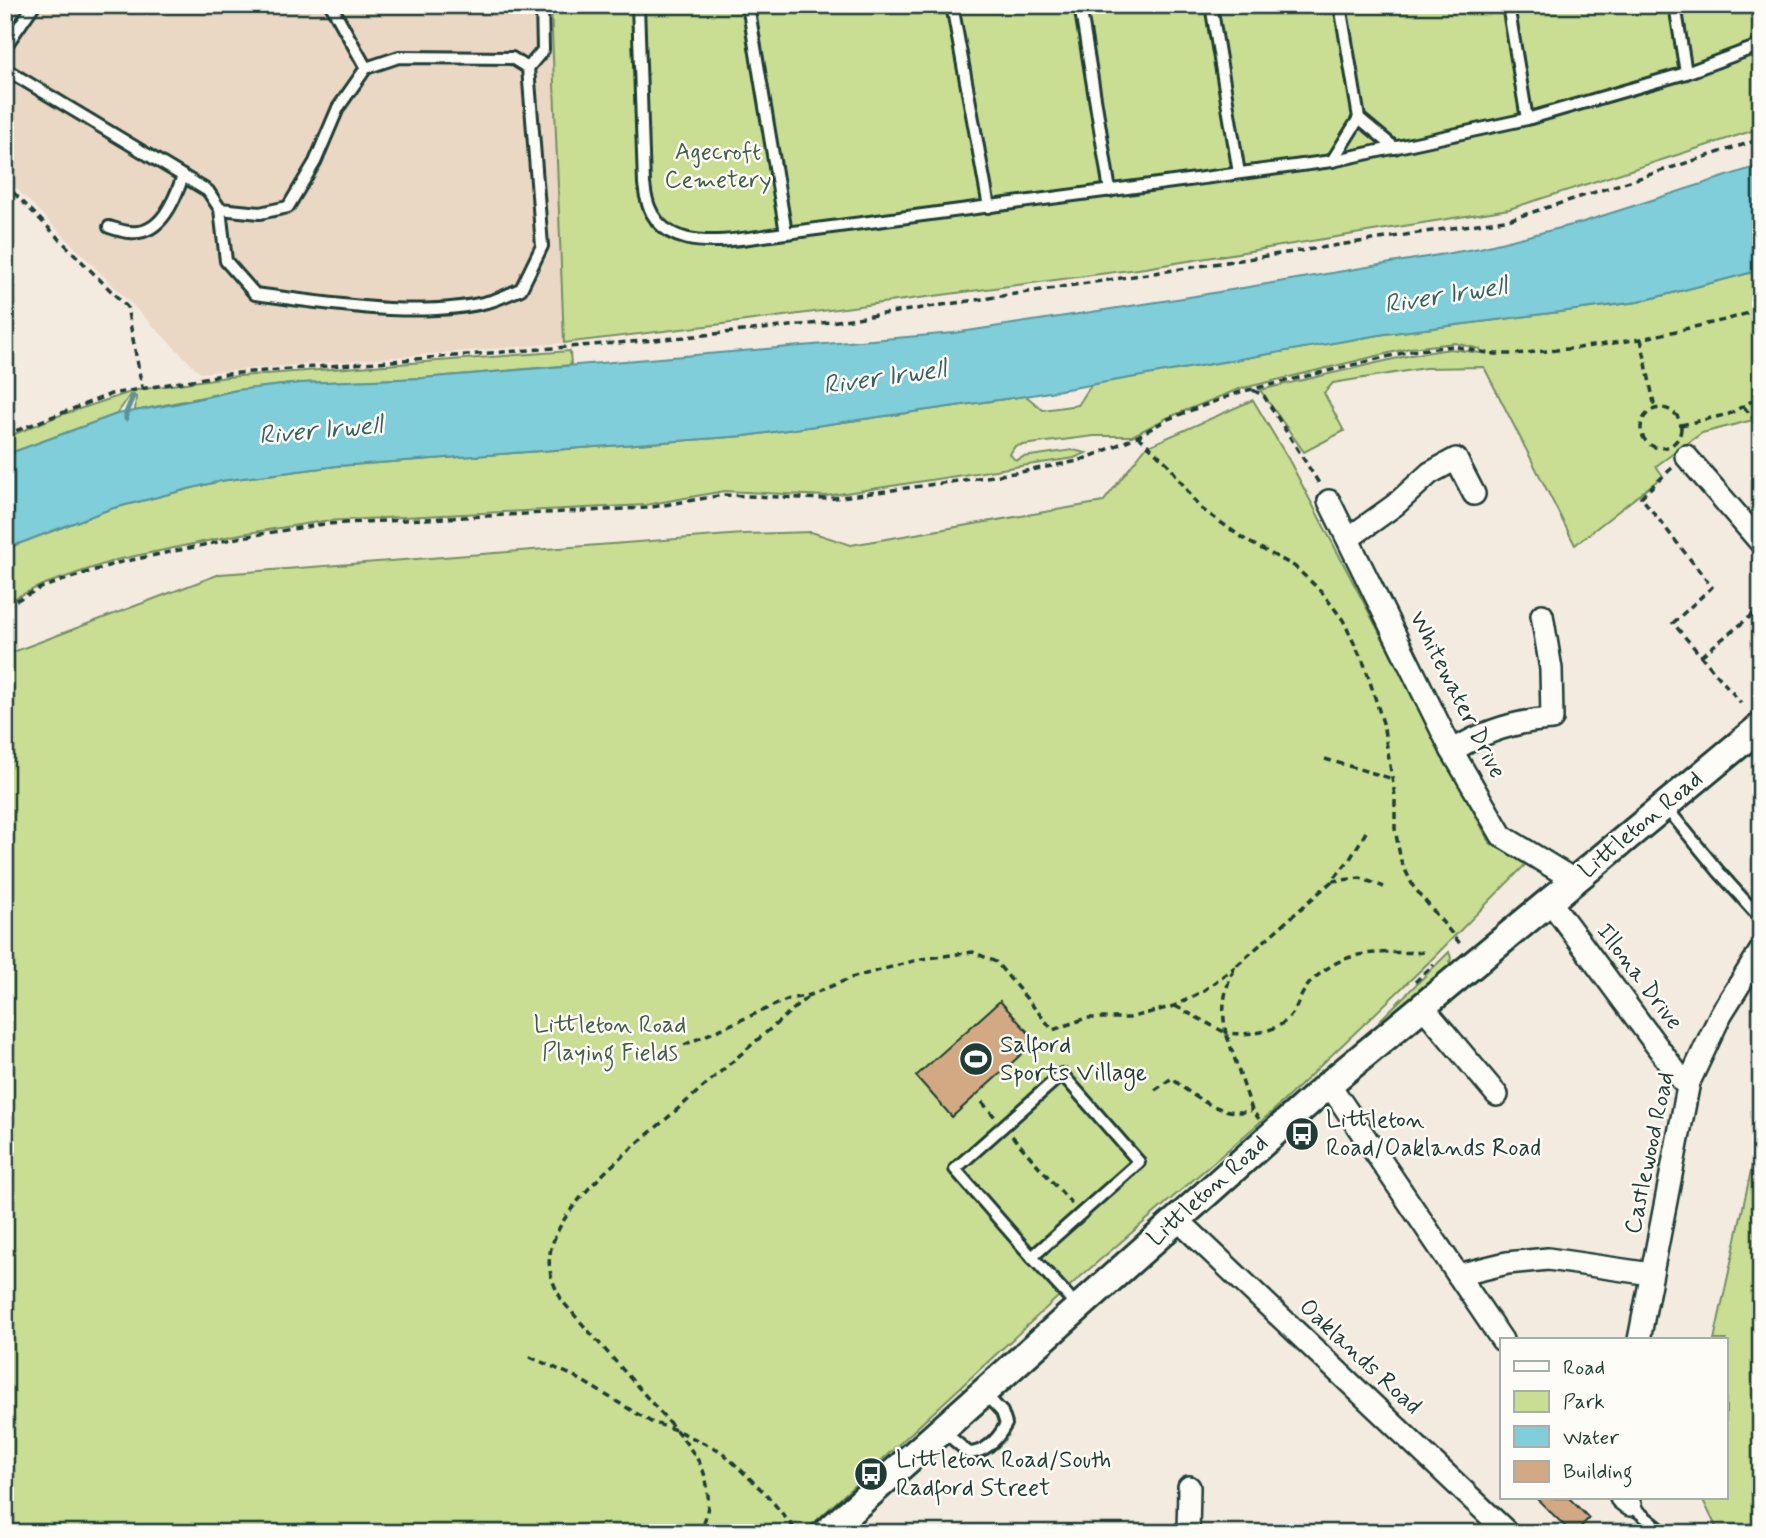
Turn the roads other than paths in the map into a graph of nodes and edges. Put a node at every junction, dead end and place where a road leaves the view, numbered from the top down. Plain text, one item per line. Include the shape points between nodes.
1 (34, 5) edge
2 (331, 5) edge
3 (542, 5) edge
4 (638, 5) edge
5 (748, 5) edge
6 (952, 5) edge
7 (1080, 5) edge
8 (1210, 5) edge
9 (1508, 5) edge
10 (1675, 5) edge
11 (1341, 11) dead end
12 (1761, 45) edge
13 (5, 47) edge
14 (366, 68) junction
15 (528, 68) junction
16 (5, 69) edge
17 (1686, 73) junction
18 (1359, 118) junction
19 (1527, 119) junction
20 (1395, 148) junction
21 (1332, 161) junction
22 (1239, 173) junction
23 (183, 176) junction
24 (1110, 191) junction
25 (989, 207) junction
26 (220, 209) junction
27 (109, 227) dead end
28 (786, 233) junction
29 (1686, 456) road end
30 (1474, 494) dead end
31 (1329, 501) road end
32 (1349, 538) junction
33 (1761, 543) edge
34 (1542, 615) dead end
35 (1761, 726) edge
36 (1452, 751) junction
37 (1664, 805) junction
38 (1574, 880) junction
39 (1549, 900) junction
40 (1761, 919) edge
41 (1761, 950) edge
42 (1423, 1007) junction
43 (1689, 1082) junction
44 (1329, 1084) junction
45 (1497, 1095) dead end
46 (1177, 1219) junction
47 (1032, 1257) junction
48 (1651, 1274) junction
49 (1458, 1275) junction
50 (1079, 1308) junction
51 (1501, 1338) edge
52 (1639, 1338) edge
53 (984, 1393) junction
54 (942, 1430) junction
55 (1189, 1487) dead end
56 (1626, 1501) edge
57 (826, 1533) edge
58 (1188, 1533) edge
59 (1508, 1533) edge
60 (1665, 1533) edge

1 - 13 lane
2 - 14 lane
3 - 15 lane via 543,50
4 - 28 lane via 644,184 653,214 676,236 696,242
5 - 28 lane
6 - 25 lane
7 - 24 lane
8 - 22 lane
9 - 19 lane
10 - 17 lane
11 - 18 lane
12 - 17 lane
14 - 15 lane via 399,57 512,58
14 - 26 lane via 338,108 315,162 288,207 260,213
15 - 26 lane via 542,246 521,289 490,301 440,308 362,308 255,294 226,261
16 - 23 lane
17 - 19 lane
18 - 20 lane
18 - 21 lane
19 - 20 lane
20 - 21 lane
21 - 22 lane
22 - 24 lane
23 - 26 lane via 208,191
23 - 27 lane via 172,206 153,227 133,233
24 - 25 lane
25 - 28 lane
29 - 33 street
30 - 32 street via 1457,459 1430,473
31 - 32 street, Whitewater Drive
32 - 36 street, Whitewater Drive
34 - 36 street via 1551,669 1552,719 1503,727
35 - 37 street, Littleton Road
36 - 38 street, Whitewater Drive via 1502,836
37 - 38 street, Littleton Road
37 - 40 lane
38 - 39 street, Littleton Road
39 - 42 street, Littleton Road
39 - 43 street, Illona Drive via 1682,1080
41 - 43 street, Castlewood Road via 1721,1014
42 - 44 street, Littleton Road
42 - 45 street
43 - 48 street, Castlewood Road
44 - 46 street, Littleton Road
44 - 49 street
46 - 50 street, Littleton Road
46 - 59 street, Oaklands Road
47 - 47 lane via 954,1170 1062,1074 1139,1162
47 - 50 lane
48 - 49 street via 1548,1259
48 - 52 street, Castlewood Road
49 - 51 street
50 - 53 street, Littleton Road
53 - 54 street, Littleton Road
53 - 54 lane via 1002,1412 1006,1424 994,1442 969,1453
54 - 57 street, Littleton Road
55 - 58 street
56 - 60 lane

